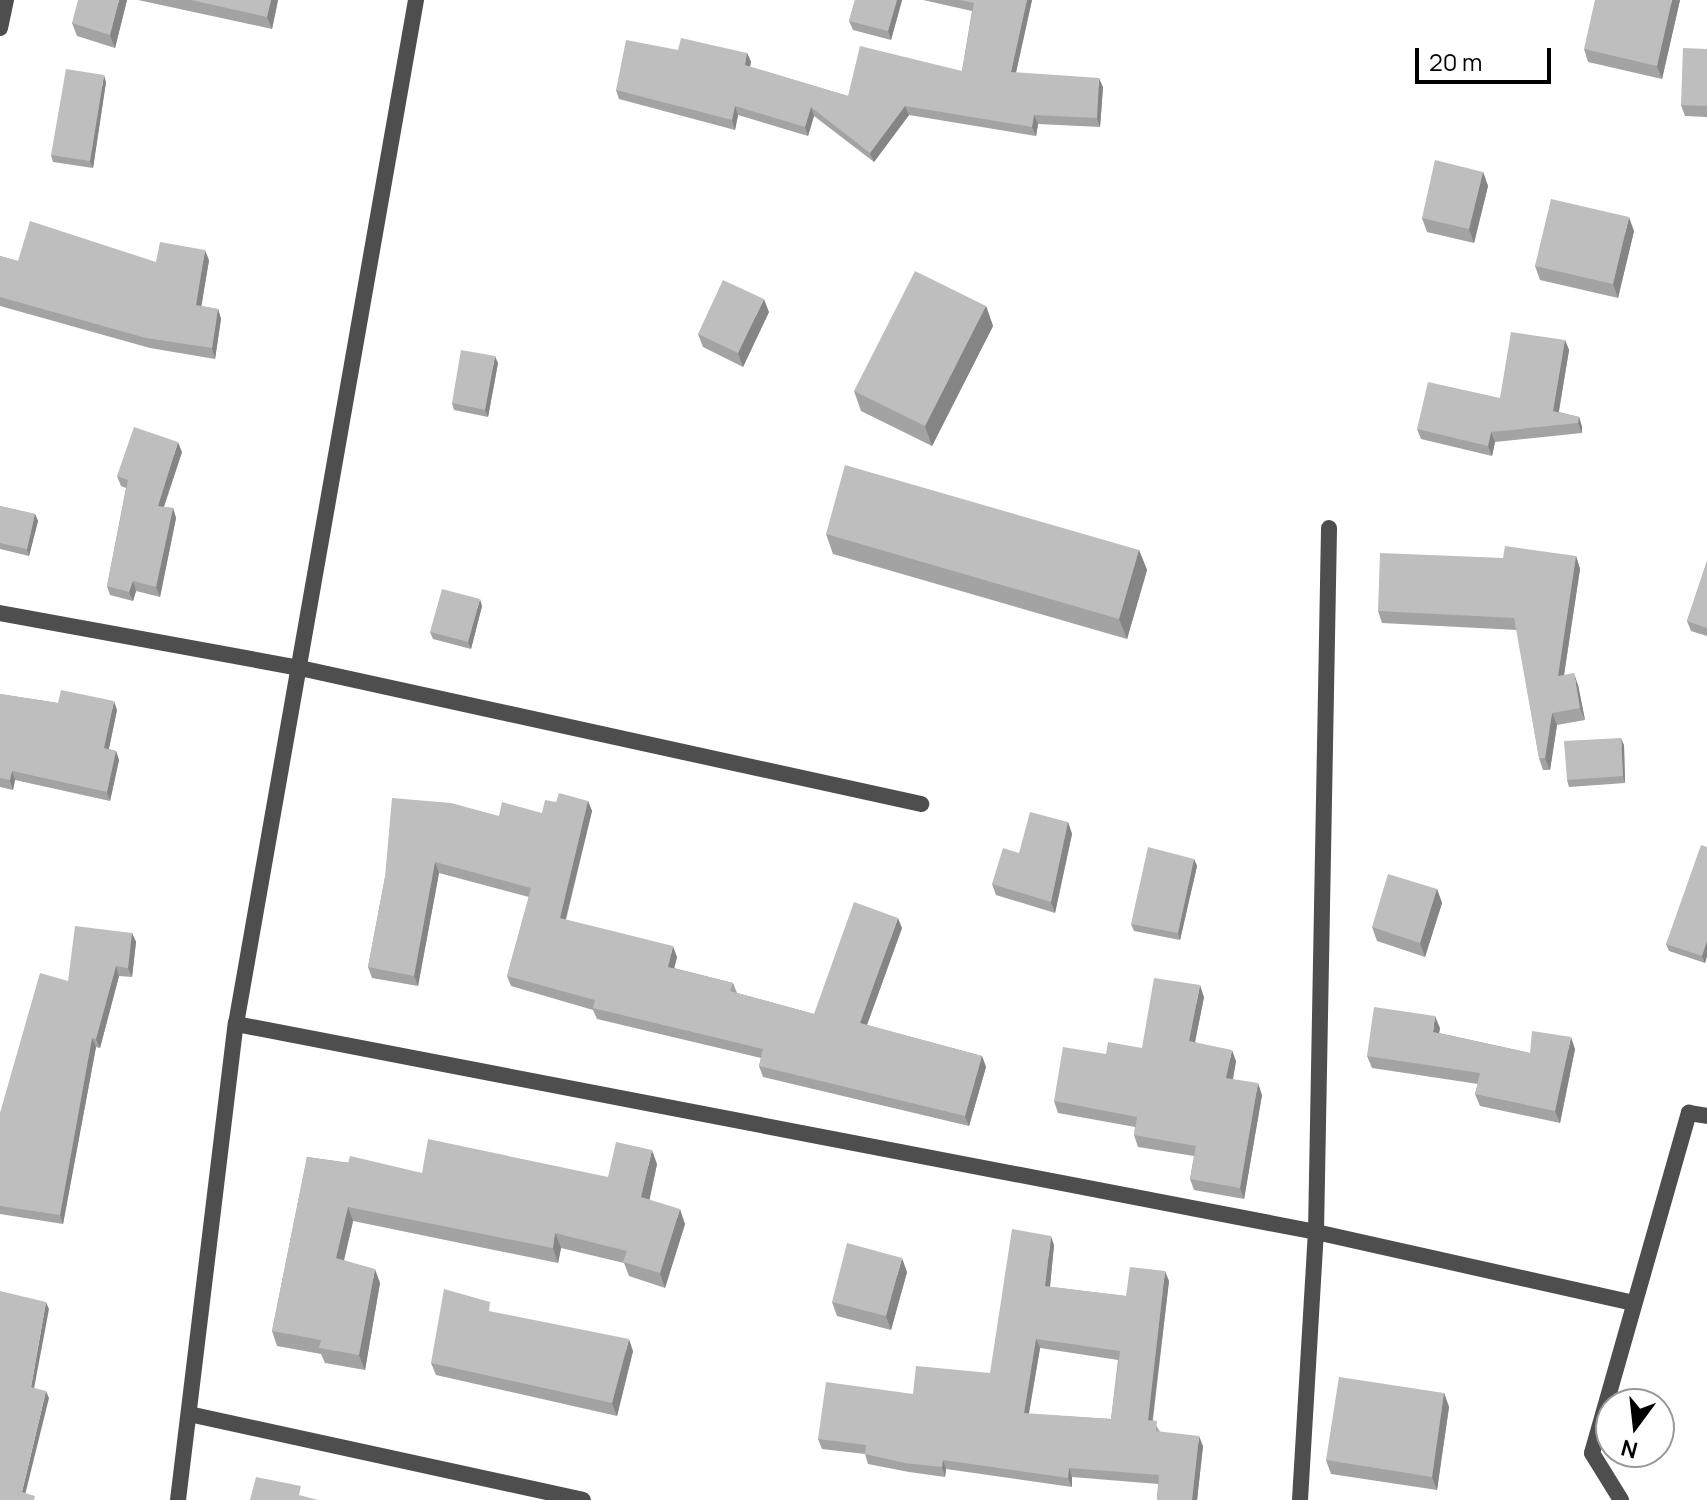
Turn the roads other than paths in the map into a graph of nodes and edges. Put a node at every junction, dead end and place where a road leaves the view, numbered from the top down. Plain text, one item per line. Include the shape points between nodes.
1 (6, 0) edge
2 (416, 0) edge
3 (0, 28) edge
4 (1329, 528) dead end
5 (0, 613) edge
6 (300, 668) junction
7 (921, 804) dead end
8 (236, 1024) junction
9 (1707, 1116) edge
10 (1316, 1232) junction
11 (1634, 1303) junction
12 (189, 1414) junction
13 (178, 1500) edge
14 (583, 1500) edge
15 (1300, 1500) edge
16 (1621, 1500) edge

1 - 3 street
2 - 6 street
4 - 10 street
5 - 6 street
6 - 7 street
6 - 8 street
8 - 10 street
8 - 12 street
9 - 11 street via 1689,1113
10 - 11 street
10 - 15 street
11 - 16 street via 1592,1453
12 - 13 street
12 - 14 street

